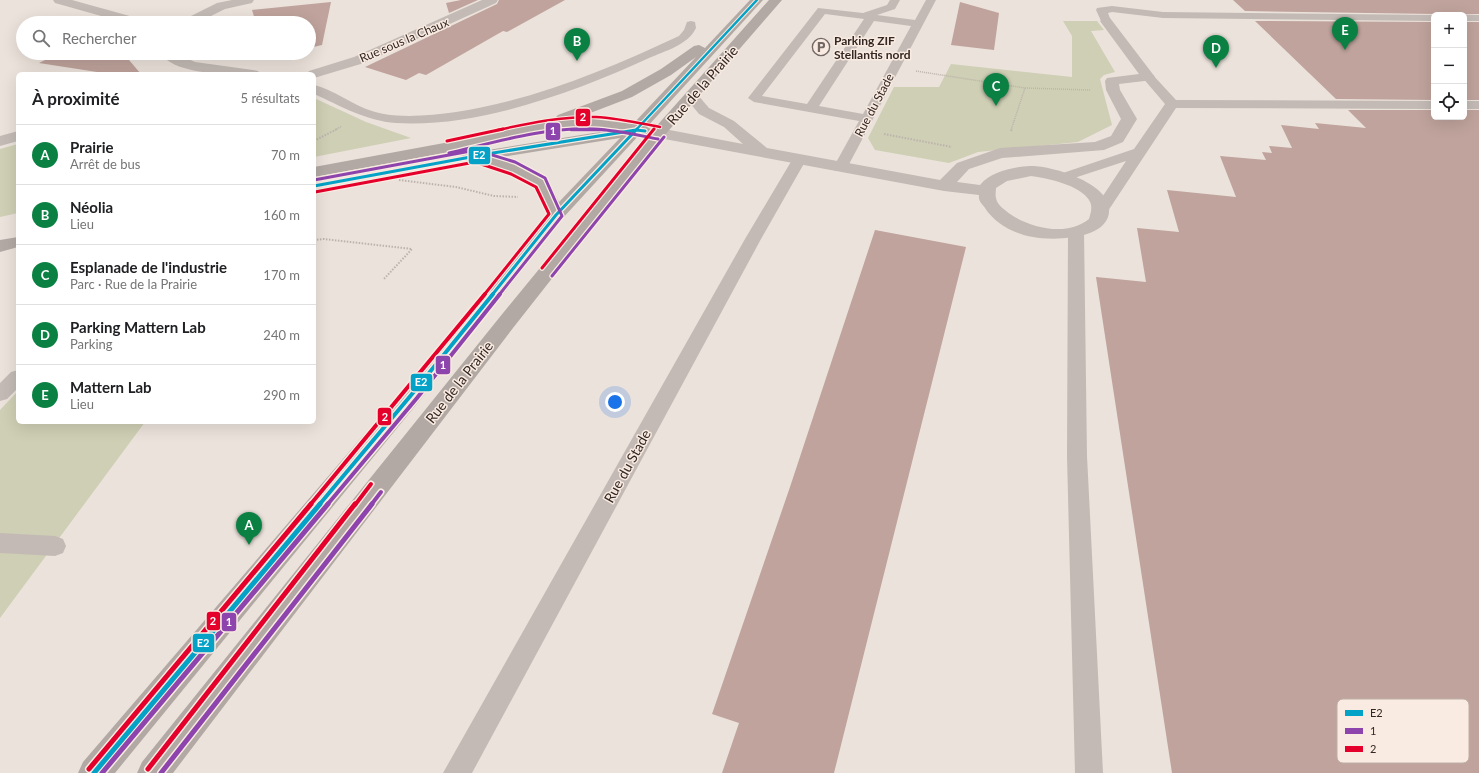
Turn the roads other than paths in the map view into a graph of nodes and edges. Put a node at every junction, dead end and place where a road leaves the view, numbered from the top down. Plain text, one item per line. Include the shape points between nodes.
1 (59, 0) edge
2 (248, 0) edge
3 (492, 0) edge
4 (757, 0) edge
5 (776, 0) edge
6 (895, 0) edge
7 (931, 0) edge
8 (1097, 0) edge
9 (1112, 9) junction
10 (115, 16) edge
11 (201, 16) edge
12 (867, 17) junction
13 (1431, 18) edge
14 (1467, 18) edge
15 (1479, 18) edge
16 (1106, 21) joint
17 (736, 22) junction
18 (691, 24) dead end
19 (917, 24) junction
20 (176, 60) edge
21 (239, 72) edge
22 (316, 73) edge
23 (1148, 78) junction
24 (316, 90) edge
25 (692, 97) junction
26 (1172, 104) junction
27 (1431, 105) edge
28 (1467, 105) edge
29 (1479, 105) edge
30 (811, 108) junction
31 (866, 118) junction
32 (533, 129) junction
33 (647, 132) junction
34 (16, 137) edge
35 (0, 141) edge
36 (761, 151) junction
37 (1139, 152) junction
38 (475, 156) junction
39 (799, 160) junction
40 (840, 168) junction
41 (316, 172) edge
42 (1065, 177) junction
43 (316, 186) edge
44 (944, 186) junction
45 (986, 191) junction
46 (1101, 211) junction
47 (556, 215) junction
48 (16, 228) edge
49 (0, 231) edge
50 (1076, 232) junction
51 (16, 242) edge
52 (0, 246) edge
53 (16, 379) edge
54 (0, 394) edge
55 (0, 543) edge
56 (55, 546) dead end
57 (94, 773) edge
58 (153, 773) edge
59 (457, 773) edge
60 (1089, 773) edge

1 - 10 street
2 - 11 street via 221,6
3 - 22 street, Rue sous la Chaux via 359,60
4 - 17 main road, Rue de la Prairie
5 - 25 main road, Rue de la Prairie
6 - 12 lane via 891,7
7 - 19 lane, Rue du Stade
8 - 9 lane
9 - 13 lane via 1163,15
9 - 16 lane via 1101,10
12 - 19 lane
12 - 30 lane
12 - 30 lane via 822,10 754,98
14 - 15 lane
16 - 23 street
17 - 32 main road via 666,72 627,94
17 - 33 main road, Rue de la Prairie
18 - 24 lane via 683,38 633,63 544,97 487,111 423,120 384,118
19 - 31 lane, Rue du Stade
20 - 21 street
23 - 26 lane
23 - 44 street via 1112,81 1113,90 1129,119 1117,139 1098,146 1000,153 963,166
25 - 33 main road, Rue de la Prairie
25 - 36 street via 704,111 729,124
26 - 27 lane
26 - 37 lane
28 - 29 lane
30 - 31 lane
31 - 40 lane, Rue du Stade
32 - 33 main road via 585,123
32 - 41 main road
33 - 36 street
33 - 38 main road
33 - 47 main road, Rue de la Prairie
33 - 58 main road, Rue de la Prairie via 496,335
34 - 35 street
36 - 39 street
37 - 42 lane
37 - 46 lane
38 - 43 main road
38 - 47 main road via 513,168 541,184
39 - 40 street
39 - 59 lane, Rue du Stade
40 - 44 street
42 - 45 street via 1031,171 1015,172 992,182
42 - 46 street via 1091,193 1099,202
44 - 45 street
45 - 50 street via 986,200 993,211 1020,228 1052,234
46 - 50 street via 1098,220 1090,227
47 - 57 main road, Rue de la Prairie via 412,394
48 - 49 main road
50 - 60 lane via 1077,456
51 - 52 main road
53 - 54 lane
55 - 56 lane

